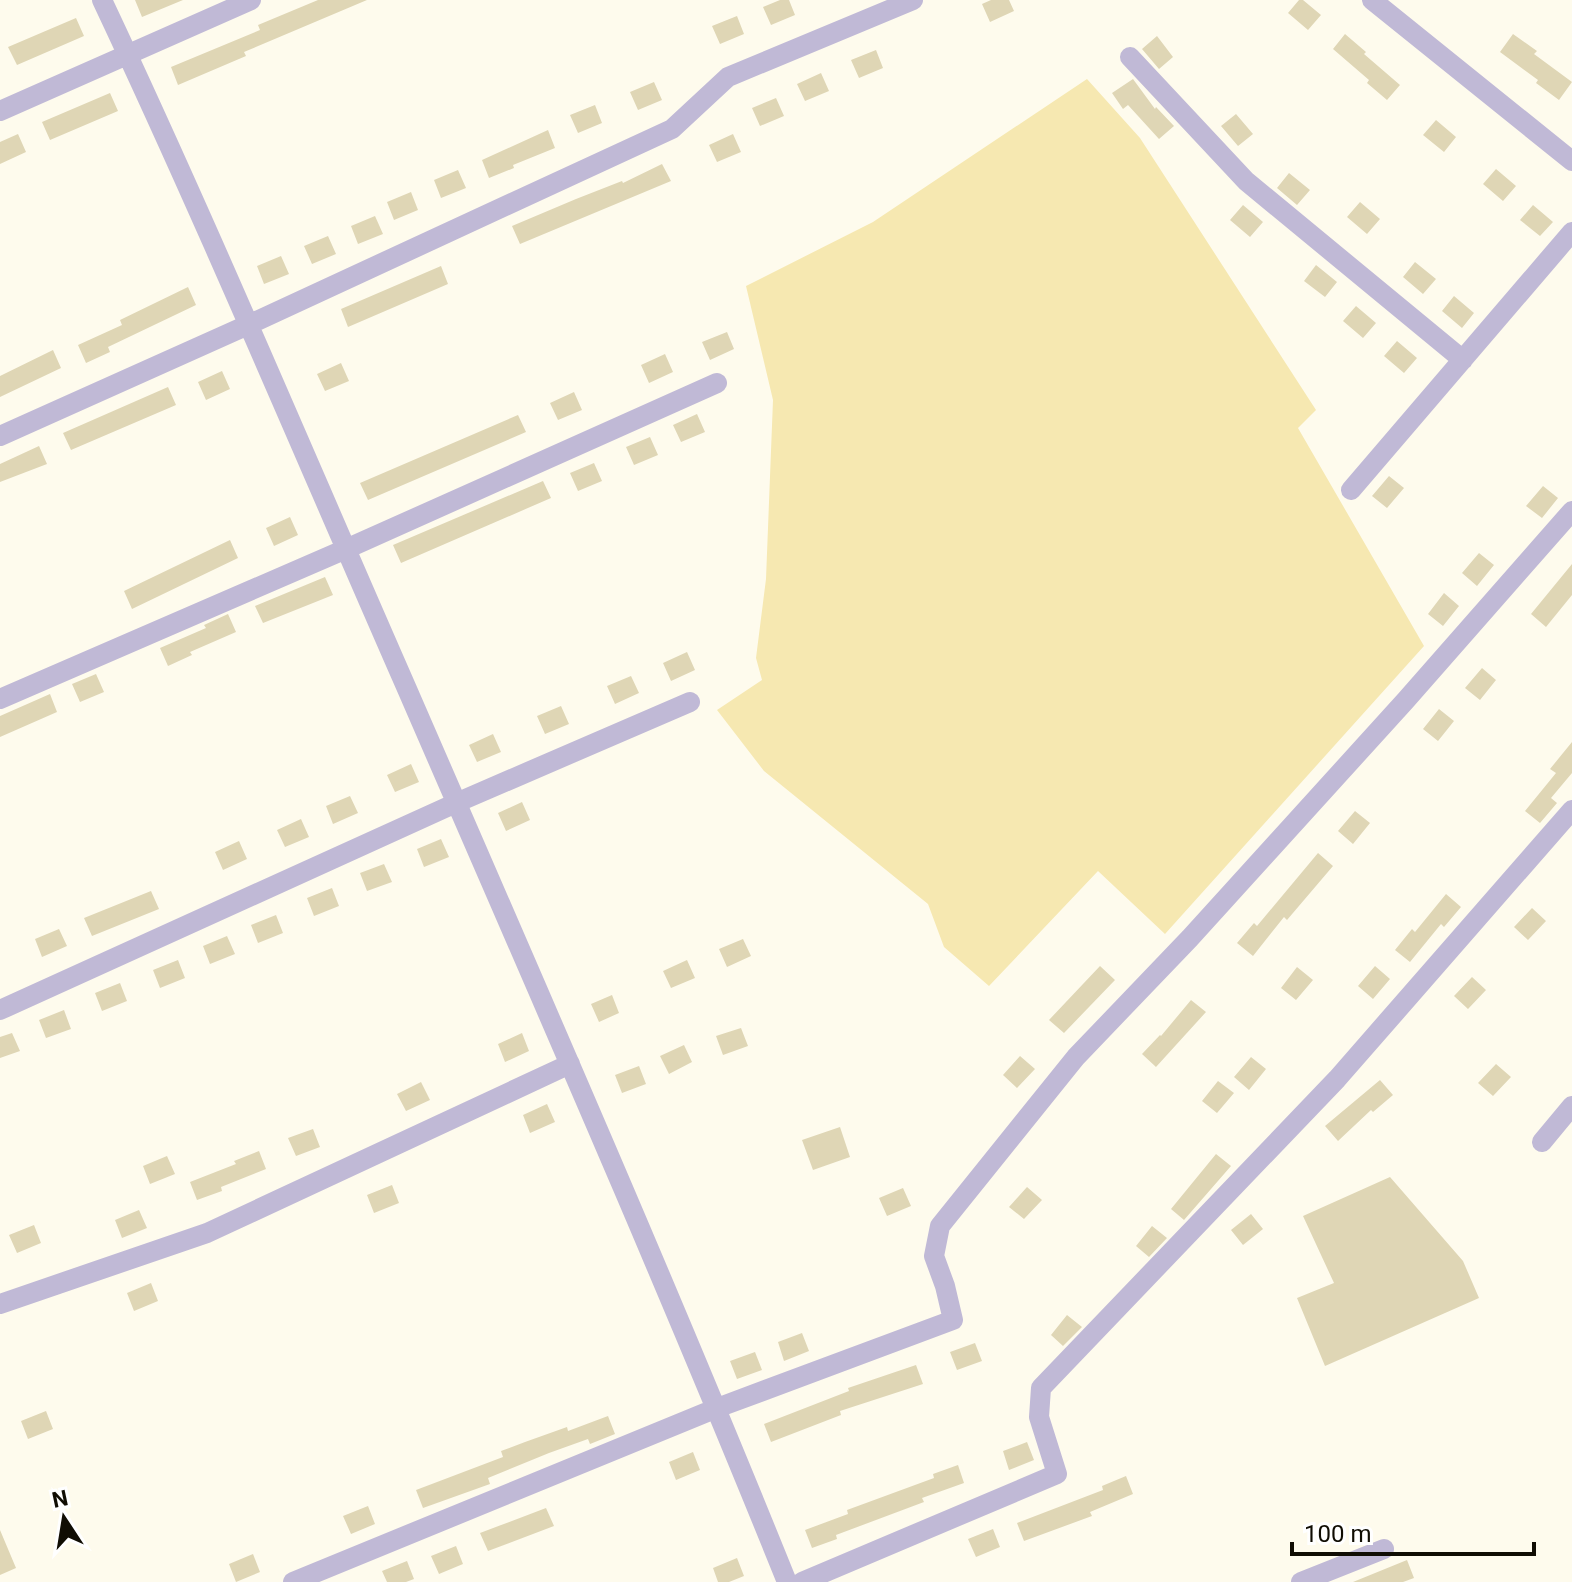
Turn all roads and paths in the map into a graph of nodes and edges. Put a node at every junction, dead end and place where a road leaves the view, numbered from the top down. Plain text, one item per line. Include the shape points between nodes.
1 (102, 0) edge
2 (251, 0) edge
3 (913, 0) edge
4 (1372, 0) edge
5 (128, 55) junction
6 (1130, 57) dead end
7 (0, 111) edge
8 (1572, 161) edge
9 (1572, 232) edge
10 (250, 324) junction
11 (1463, 360) junction
12 (717, 383) dead end
13 (0, 436) edge
14 (1351, 490) dead end
15 (1572, 511) edge
16 (346, 549) junction
17 (0, 699) edge
18 (690, 702) dead end
19 (456, 803) junction
20 (1572, 810) edge
21 (0, 1010) edge
22 (570, 1064) junction
23 (1572, 1106) edge
24 (1542, 1142) dead end
25 (0, 1304) edge
26 (717, 1408) junction
27 (1384, 1549) dead end
28 (293, 1582) edge
29 (787, 1582) edge
30 (802, 1582) edge
31 (1301, 1582) edge

1 - 5 street
2 - 5 street
3 - 10 street via 728,77 672,129
4 - 8 street
5 - 7 street
5 - 10 street
6 - 11 street via 1246,181
9 - 11 street
10 - 13 street
10 - 16 street
11 - 14 street
12 - 16 street
15 - 26 street via 1190,938 1076,1057 940,1226 934,1256 953,1320
16 - 17 street
16 - 19 street
18 - 19 street
19 - 21 street
19 - 22 street
20 - 30 street via 1337,1079 1041,1388 1039,1417 1057,1474
22 - 25 street via 207,1233
22 - 26 street
23 - 24 street
26 - 28 street
26 - 29 street
27 - 31 street

